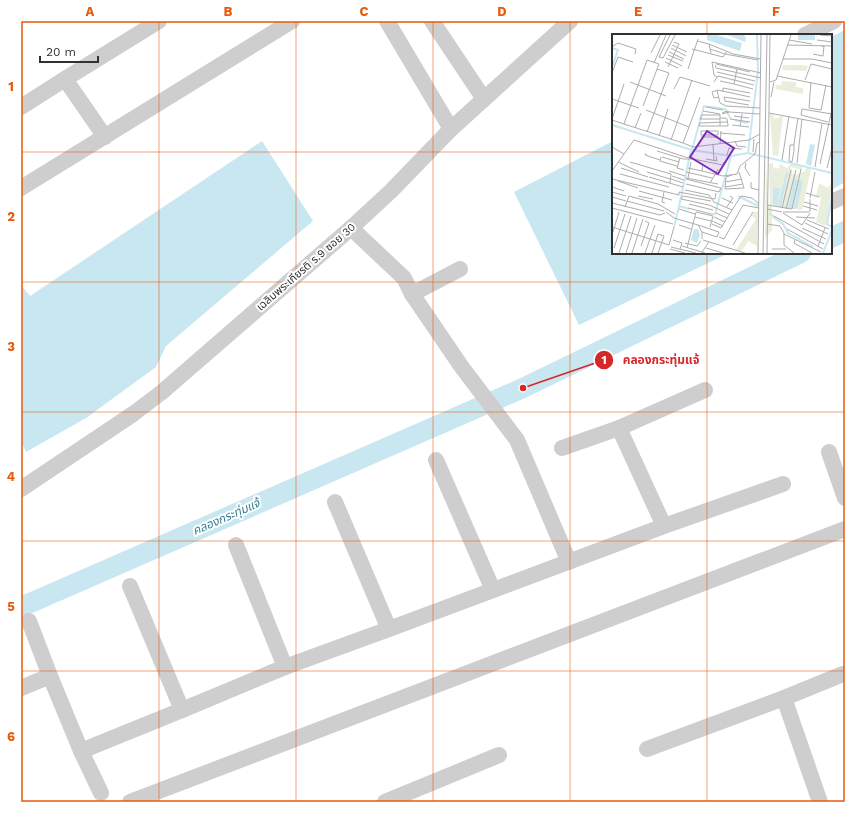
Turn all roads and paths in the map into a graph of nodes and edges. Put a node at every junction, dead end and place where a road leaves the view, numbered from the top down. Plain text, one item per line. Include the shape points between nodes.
1 (159, 21) edge
2 (292, 21) edge
3 (387, 21) edge
4 (432, 21) edge
5 (570, 21) edge
6 (834, 21) edge
7 (807, 34) edge
8 (65, 79) junction
9 (484, 99) junction
10 (21, 107) edge
11 (450, 129) junction
12 (104, 137) junction
13 (21, 188) edge
14 (845, 196) edge
15 (832, 202) edge
16 (351, 228) junction
17 (460, 269) dead end
18 (412, 294) junction
19 (705, 390) dead end
20 (619, 428) junction
21 (562, 448) dead end
22 (829, 452) dead end
23 (436, 460) dead end
24 (783, 484) dead end
25 (21, 489) edge
26 (845, 498) edge
27 (335, 502) dead end
28 (664, 526) junction
29 (845, 529) edge
30 (236, 546) dead end
31 (569, 562) junction
32 (130, 586) dead end
33 (492, 590) junction
34 (29, 622) dead end
35 (389, 629) junction
36 (286, 667) junction
37 (843, 674) dead end
38 (50, 676) junction
39 (21, 688) edge
40 (784, 698) junction
41 (182, 710) junction
42 (647, 749) dead end
43 (81, 751) junction
44 (499, 755) dead end
45 (101, 793) dead end
46 (388, 801) edge
47 (130, 802) edge
48 (820, 802) edge

1 - 8 street
2 - 12 street
3 - 11 street
4 - 9 street
5 - 9 street, เฉลิมพระเกียรติ ร.9 ซอย 30
6 - 7 street
8 - 10 street
8 - 12 street
9 - 11 street, เฉลิมพระเกียรติ ร.9 ซอย 30
11 - 16 street, เฉลิมพระเกียรติ ร.9 ซอย 30 via 391,191
12 - 13 street
14 - 15 street
16 - 18 street via 404,278
16 - 25 street, เฉลิมพระเกียรติ ร.9 ซอย 30 via 162,392
17 - 18 street
18 - 31 street via 515,437
19 - 20 street
20 - 21 street
20 - 28 street
22 - 26 street
23 - 33 street
24 - 28 street
27 - 35 street
28 - 31 street
29 - 47 street
30 - 36 street
31 - 33 street
32 - 41 street
33 - 35 street
34 - 38 street
35 - 36 street
36 - 41 street
37 - 40 street
38 - 39 street
38 - 43 street
40 - 42 street
40 - 48 street
41 - 43 street
43 - 45 street
44 - 46 street

